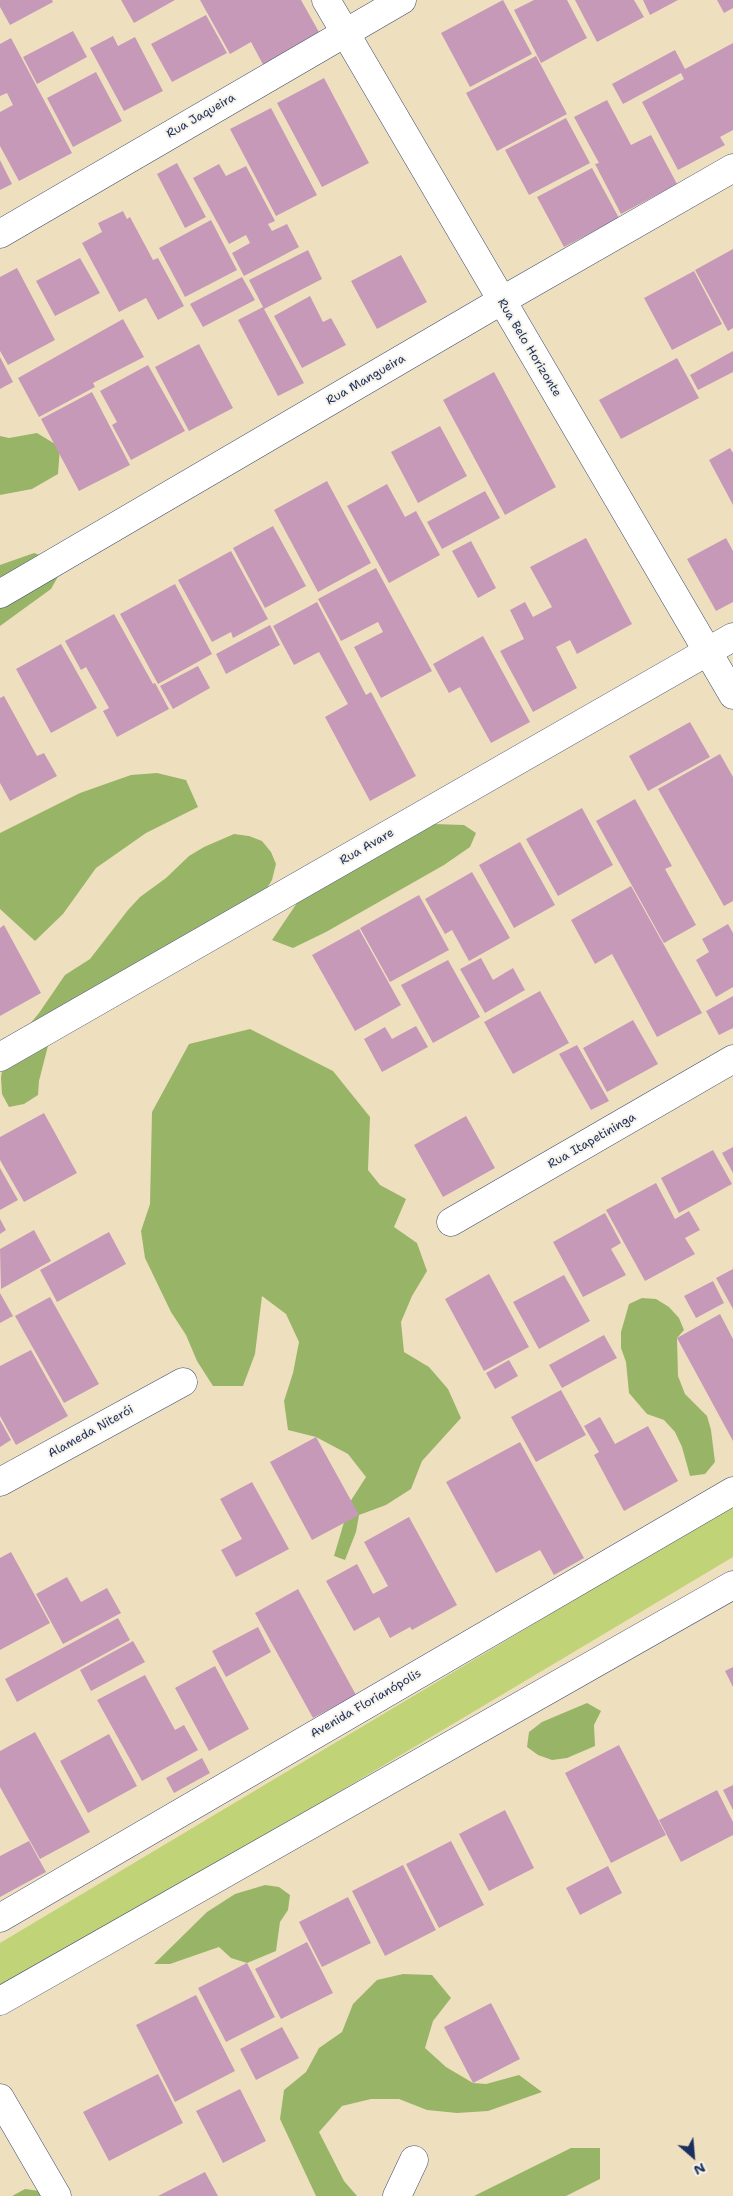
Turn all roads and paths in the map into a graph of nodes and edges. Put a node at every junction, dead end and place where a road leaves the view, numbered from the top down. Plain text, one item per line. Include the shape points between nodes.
1 (326, 0) edge
2 (402, 0) edge
3 (344, 32) junction
4 (733, 168) edge
5 (0, 234) edge
6 (501, 301) junction
7 (0, 594) edge
8 (733, 637) edge
9 (709, 651) junction
10 (733, 695) edge
11 (0, 1057) edge
12 (733, 1059) edge
13 (451, 1222) dead end
14 (183, 1382) dead end
15 (0, 1482) edge
16 (733, 1491) edge
17 (733, 1585) edge
18 (0, 1918) edge
19 (0, 2001) edge
20 (0, 2098) edge
21 (414, 2160) dead end
22 (57, 2196) edge
23 (397, 2196) edge

1 - 3 street, Rua Belo Horizonte
2 - 3 street, Rua Jaqueira
3 - 5 street, Rua Jaqueira
3 - 6 street, Rua Belo Horizonte
4 - 6 street, Rua Mangueira
6 - 7 street, Rua Mangueira
6 - 9 street, Rua Belo Horizonte
8 - 9 street, Rua Avare
9 - 10 street, Rua Belo Horizonte
9 - 11 street, Rua Avare
12 - 13 street, Rua Itapetininga
14 - 15 street, Alameda Niterói
16 - 18 street, Avenida Florianópolis
17 - 19 street
20 - 22 street
21 - 23 street

